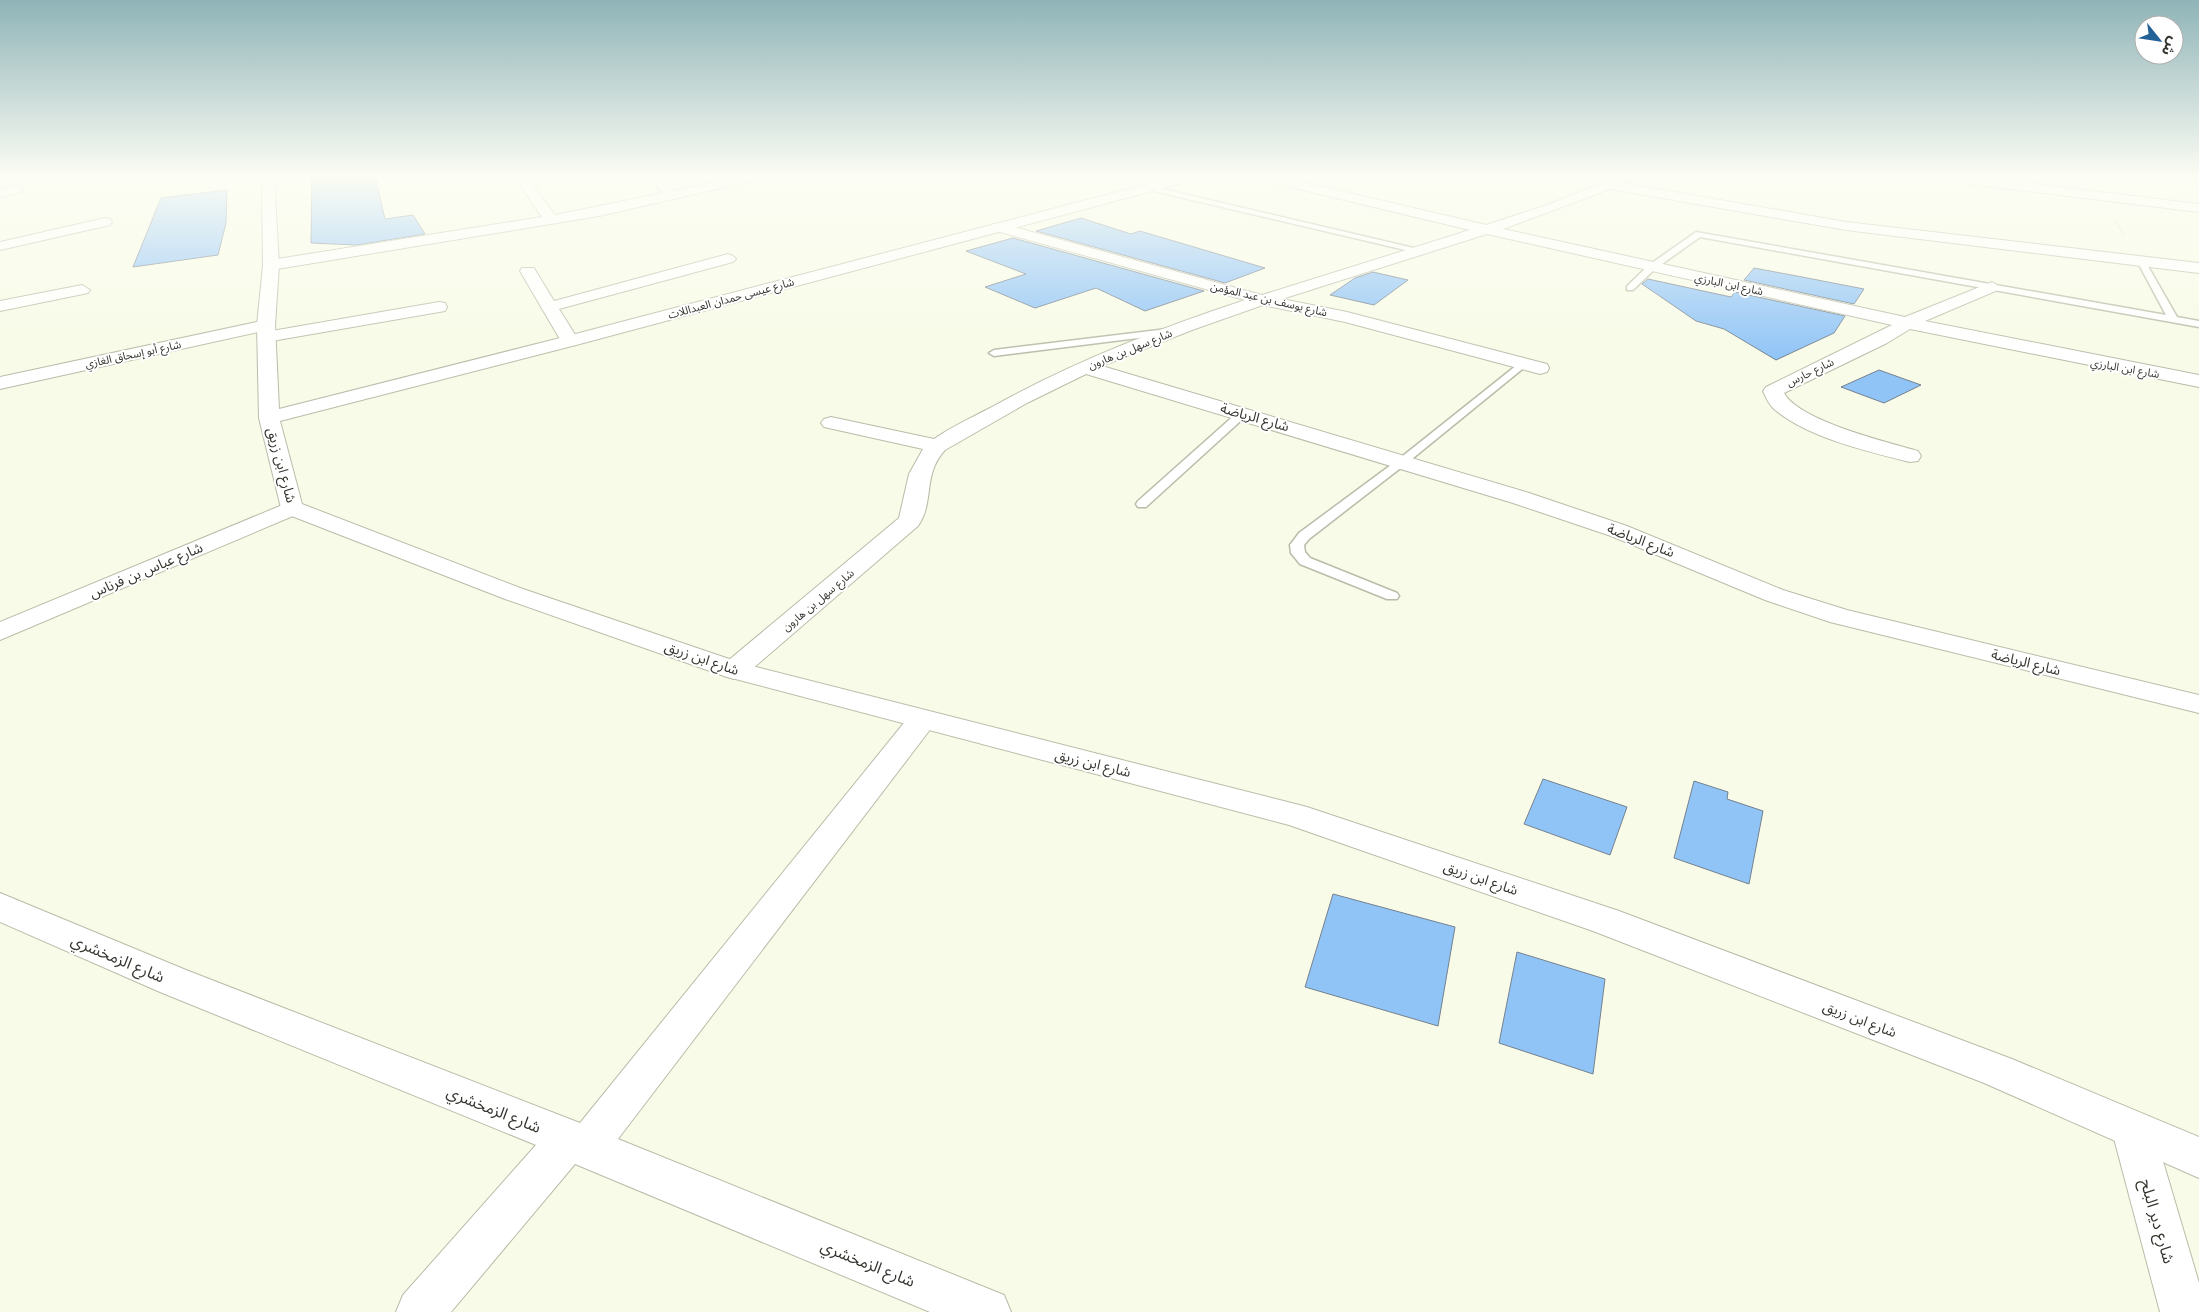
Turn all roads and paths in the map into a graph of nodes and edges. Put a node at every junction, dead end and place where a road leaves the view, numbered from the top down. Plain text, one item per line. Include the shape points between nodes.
1 (39, 237) edge
2 (270, 237) edge
3 (444, 237) edge
4 (956, 237) edge
5 (1038, 237) edge
6 (1357, 237) edge
7 (1465, 237) edge
8 (1520, 237) edge
9 (1694, 237) edge
10 (1717, 237) edge
11 (1941, 237) edge
12 (2126, 237) edge
13 (0, 246) edge
14 (1418, 252) junction
15 (728, 259) dead end
16 (2141, 261) junction
17 (271, 265) junction
18 (1652, 267) junction
19 (2199, 268) edge
20 (528, 271) dead end
21 (1992, 287) junction
22 (1630, 288) dead end
23 (82, 290) dead end
24 (1262, 300) junction
25 (0, 306) edge
26 (439, 307) dead end
27 (550, 307) junction
28 (2174, 321) junction
29 (1907, 324) junction
30 (2199, 324) edge
31 (266, 331) junction
32 (1171, 332) junction
33 (570, 341) junction
34 (994, 353) dead end
35 (1522, 364) junction
36 (1084, 367) junction
37 (1540, 368) dead end
38 (2199, 381) edge
39 (0, 382) edge
40 (1242, 414) junction
41 (269, 418) junction
42 (831, 422) dead end
43 (937, 446) junction
44 (1910, 456) dead end
45 (1403, 461) junction
46 (1142, 504) dead end
47 (292, 508) junction
48 (1392, 596) dead end
49 (4, 625) edge
50 (734, 670) junction
51 (2199, 704) edge
52 (922, 720) junction
53 (0, 907) edge
54 (2133, 1131) junction
55 (577, 1143) junction
56 (2199, 1158) edge
57 (420, 1312) edge
58 (987, 1312) edge
59 (2184, 1312) edge

1 - 13 street
2 - 17 street, شارع ابن زريق
3 - 17 street
4 - 33 street, شارع عيسى حمدان العبداللات
5 - 24 street, شارع يوسف بن عبد المؤمن
6 - 14 lane
7 - 14 street, شارع سهل بن هارون
8 - 18 street, شارع ابن البارزي
9 - 18 lane
10 - 21 lane
11 - 16 street
12 - 16 path
14 - 24 street, شارع سهل بن هارون
15 - 27 street
16 - 19 street
16 - 28 lane
17 - 31 street, شارع ابن زريق
18 - 22 lane
18 - 29 street, شارع ابن البارزي
20 - 27 street
21 - 28 lane
21 - 29 street
23 - 25 street
24 - 32 street, شارع سهل بن هارون
24 - 35 street, شارع يوسف بن عبد المؤمن via 1347,317
26 - 31 street, شارع أبو إسحاق الغازي
27 - 33 street
28 - 30 lane
29 - 38 street, شارع ابن البارزي
29 - 44 street, شارع حارس via 1773,391 1780,406 1802,419
31 - 39 street, شارع أبو إسحاق الغازي
31 - 41 street, شارع ابن زريق
32 - 34 lane
32 - 36 street, شارع سهل بن هارون
33 - 41 street, شارع عيسى حمدان العبداللات
35 - 37 street, شارع يوسف بن عبد المؤمن
35 - 45 lane
36 - 40 street, شارع الرياضة
36 - 43 street, شارع سهل بن هارون via 1020,398
40 - 45 street, شارع الرياضة
40 - 46 lane
41 - 47 street, شارع ابن زريق
42 - 43 street
43 - 50 street, شارع سهل بن هارون via 922,467 910,521
45 - 48 lane via 1304,536 1297,545 1298,553 1305,561
45 - 51 street, شارع الرياضة via 1620,530 1774,595 1839,616
47 - 49 street, شارع عباس بن فرناس
47 - 50 street, شارع ابن زريق via 514,594
50 - 52 street, شارع ابن زريق
52 - 54 street, شارع ابن زريق via 1296,815 1606,921 1998,1071
52 - 55 street
53 - 55 street, شارع الزمخشري via 174,981
54 - 56 street, شارع ابن زريق
54 - 59 street, شارع دير البلح
55 - 57 street
55 - 58 street, شارع الزمخشري

